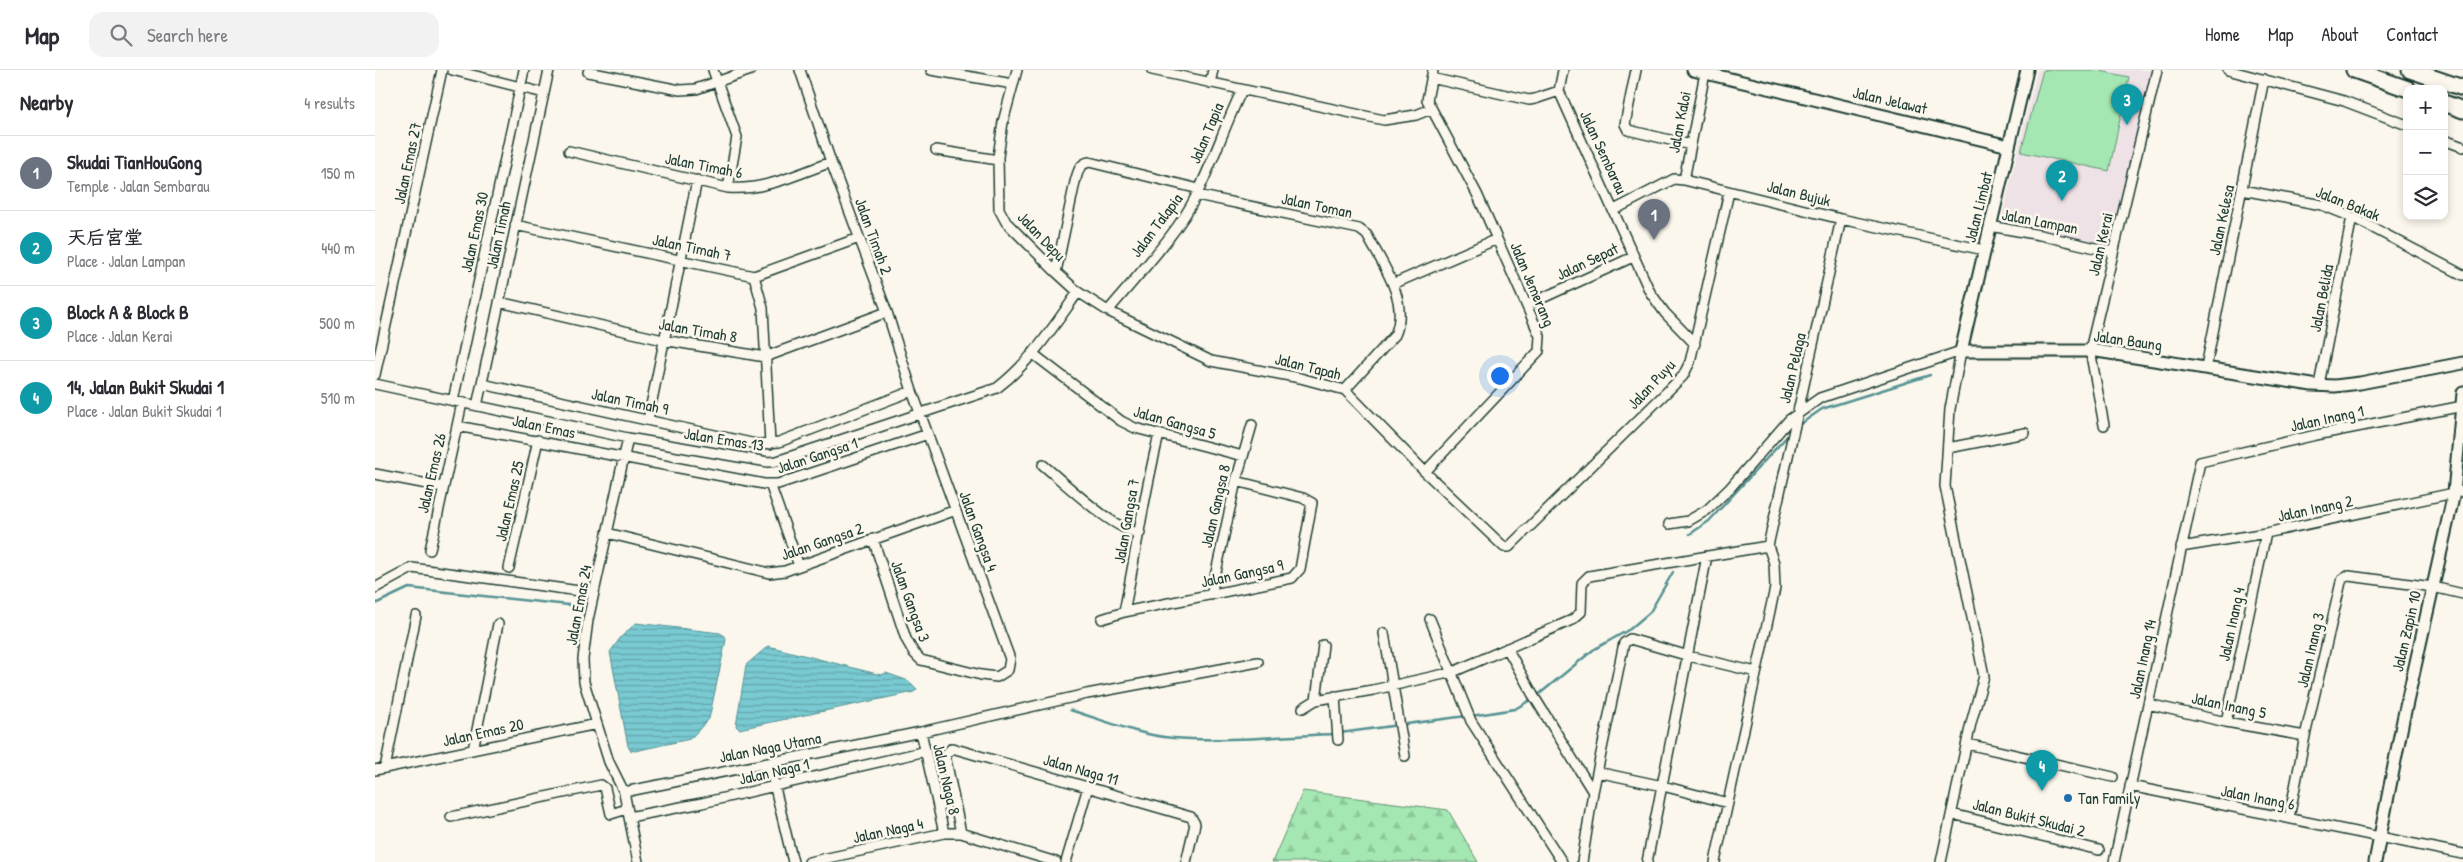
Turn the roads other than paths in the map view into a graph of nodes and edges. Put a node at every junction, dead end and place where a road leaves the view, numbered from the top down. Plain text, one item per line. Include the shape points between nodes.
1 (452, 70) edge
2 (524, 70) edge
3 (549, 70) edge
4 (713, 70) edge
5 (751, 70) edge
6 (800, 70) edge
7 (931, 70) edge
8 (1017, 70) edge
9 (1152, 70) edge
10 (1213, 70) edge
11 (1563, 70) edge
12 (1636, 70) edge
13 (1693, 70) edge
14 (2027, 70) edge
15 (2157, 70) edge
16 (2228, 70) edge
17 (2354, 70) edge
18 (2410, 70) edge
19 (1705, 71) edge
20 (442, 72) edge
21 (588, 72) dead end
22 (604, 72) edge
23 (1432, 74) edge
24 (2264, 79) junction
25 (717, 82) junction
26 (1210, 83) junction
27 (1013, 84) junction
28 (2403, 87) edge
29 (520, 88) junction
30 (2463, 88) edge
31 (1242, 90) junction
32 (1559, 90) junction
33 (544, 93) junction
34 (2448, 104) edge
35 (1431, 110) junction
36 (2463, 110) edge
37 (2403, 123) edge
38 (2448, 141) edge
39 (1691, 145) junction
40 (2009, 146) junction
41 (2463, 147) edge
42 (936, 150) dead end
43 (569, 151) dead end
44 (998, 160) junction
45 (831, 162) junction
46 (697, 180) junction
47 (1684, 180) junction
48 (728, 188) junction
49 (2242, 190) junction
50 (1198, 192) junction
51 (1729, 192) junction
52 (1614, 210) junction
53 (2352, 218) junction
54 (1841, 219) junction
55 (515, 225) junction
56 (1990, 226) junction
57 (859, 238) junction
58 (1497, 239) junction
59 (1984, 250) junction
60 (2113, 252) junction
61 (1633, 257) junction
62 (683, 260) junction
63 (1056, 272) junction
64 (2463, 275) edge
65 (754, 276) junction
66 (1393, 284) junction
67 (1078, 292) junction
68 (499, 302) junction
69 (1527, 305) junction
70 (1108, 311) junction
71 (887, 312) junction
72 (663, 340) junction
73 (1695, 344) junction
74 (2090, 350) junction
75 (1961, 351) junction
76 (1032, 353) junction
77 (765, 357) junction
78 (2463, 363) edge
79 (2206, 367) junction
80 (375, 375) edge
81 (375, 384) edge
82 (482, 384) junction
83 (2319, 385) junction
84 (1345, 390) junction
85 (912, 391) junction
86 (2463, 393) edge
87 (457, 402) junction
88 (477, 406) junction
89 (2463, 406) edge
90 (1798, 412) junction
91 (920, 413) junction
92 (648, 420) junction
93 (1252, 425) dead end
94 (2104, 425) dead end
95 (457, 426) junction
96 (2025, 433) dead end
97 (928, 434) junction
98 (1159, 435) junction
99 (628, 438) junction
100 (538, 440) junction
101 (770, 444) junction
102 (1948, 448) junction
103 (1243, 456) junction
104 (624, 457) junction
105 (2199, 462) joint
106 (1043, 465) dead end
107 (1425, 472) junction
108 (375, 474) edge
109 (1236, 481) junction
110 (770, 484) junction
111 (443, 487) junction
112 (2458, 492) edge
113 (956, 510) junction
114 (1669, 524) dead end
115 (1140, 533) junction
116 (2266, 533) junction
117 (607, 534) junction
118 (873, 540) junction
119 (1768, 546) junction
120 (2181, 547) junction
121 (1509, 548) joint
122 (430, 550) dead end
123 (1707, 556) junction
124 (799, 566) junction
125 (509, 568) dead end
126 (2433, 587) junction
127 (375, 588) edge
128 (594, 593) junction
129 (2463, 594) edge
130 (1211, 595) junction
131 (1124, 612) junction
132 (416, 616) dead end
133 (1102, 620) dead end
134 (1430, 620) dead end
135 (498, 624) dead end
136 (1384, 633) dead end
137 (1323, 645) dead end
138 (1507, 648) junction
139 (1689, 656) junction
140 (1010, 659) joint
141 (1258, 662) dead end
142 (1453, 672) junction
143 (1756, 672) junction
144 (1391, 686) junction
145 (1335, 696) junction
146 (1316, 700) junction
147 (2147, 704) junction
148 (1303, 708) dead end
149 (2226, 722) junction
150 (597, 724) junction
151 (921, 732) junction
152 (1338, 735) dead end
153 (2305, 736) junction
154 (1967, 744) junction
155 (473, 750) junction
156 (926, 751) junction
157 (1405, 756) dead end
158 (769, 762) junction
159 (385, 768) junction
160 (375, 770) edge
161 (1597, 772) junction
162 (2113, 776) dead end
163 (776, 786) junction
164 (1663, 786) junction
165 (2130, 786) junction
166 (1088, 787) junction
167 (624, 792) junction
168 (1593, 792) junction
169 (1728, 803) junction
170 (628, 813) junction
171 (1952, 814) junction
172 (451, 817) dead end
173 (2289, 818) junction
174 (944, 833) junction
175 (961, 833) junction
176 (2380, 838) junction
177 (2099, 850) dead end
178 (2463, 854) edge
179 (848, 858) edge
180 (638, 862) edge
181 (793, 862) edge
182 (809, 862) edge
183 (1056, 862) edge
184 (1066, 862) edge
185 (1186, 862) edge
186 (1562, 862) edge
187 (1582, 862) edge
188 (1647, 862) edge
189 (1715, 862) edge
190 (1941, 862) edge
191 (2114, 862) edge
192 (2375, 862) edge

1 - 29 street
2 - 29 street, Jalan Emas 30
3 - 33 street, Jalan Timah
4 - 25 street
5 - 25 street
6 - 45 street, Jalan Timah 2
7 - 27 street
8 - 27 street, Jalan Depu
9 - 26 street
10 - 26 street
11 - 32 street
12 - 39 street via 1625,124 1628,130
13 - 19 street, Jalan Jelawat
14 - 40 street, Jalan Limbat
15 - 60 street, Jalan Kerai
16 - 24 street
17 - 28 highway
18 - 30 highway
19 - 39 street, Jalan Kaloi
19 - 40 street, Jalan Jelawat
20 - 80 street, Jalan Emas 27
21 - 22 street
22 - 25 street via 680,90
23 - 32 street via 1529,100
23 - 35 street via 1427,100
24 - 37 street via 2344,101
24 - 49 street, Jalan Kelesa
25 - 48 street via 737,137
26 - 31 street
27 - 44 street, Jalan Depu
29 - 33 street
29 - 87 street, Jalan Emas 30
31 - 35 street via 1383,120
31 - 50 street, Jalan Tapia
32 - 52 street, Jalan Sembarau
33 - 55 street, Jalan Timah
34 - 36 highway
35 - 58 street, Jalan Jemerang via 1477,194
38 - 41 street
39 - 47 street, Jalan Kaloi
40 - 56 street, Jalan Limbat
42 - 44 street
43 - 46 street, Jalan Timah 6
44 - 63 street, Jalan Depu via 1001,215
45 - 48 street, Jalan Timah 6 via 756,188
45 - 57 street, Jalan Timah 2
46 - 48 street, Jalan Timah 6
46 - 62 street
47 - 51 street, Jalan Bujuk
47 - 52 street, Jalan Bujuk via 1674,179
49 - 53 street, Jalan Bakak via 2322,205
49 - 79 street, Jalan Kelesa
50 - 63 street, Jalan Talapia via 1086,163 1079,169
50 - 66 street, Jalan Toman via 1359,229 1367,235
50 - 70 street, Jalan Talapia via 1174,230
51 - 54 street, Jalan Bujuk
51 - 73 street, Jalan Puyu
52 - 61 street, Jalan Sembarau
53 - 64 street, Jalan Bakak
53 - 83 street, Jalan Belida
54 - 59 street, Jalan Bujuk
54 - 90 street, Jalan Pelaga
55 - 62 street, Jalan Timah 7
55 - 68 street, Jalan Timah
56 - 59 street, Jalan Limbat
56 - 60 street, Jalan Lampan
57 - 65 street
57 - 71 street, Jalan Timah 2
58 - 66 street
58 - 69 street, Jalan Jemerang
59 - 75 street, Jalan Limbat
60 - 74 street, Jalan Kerai
61 - 69 street, Jalan Sepat
61 - 73 street, Jalan Sembarau via 1650,292
62 - 65 street, Jalan Timah 7
62 - 72 street
63 - 67 street, Jalan Depu
65 - 77 street via 763,308
66 - 84 street, Jalan Toman via 1399,316 1395,335
67 - 70 street, Jalan Depu
67 - 76 street, Jalan Emas 13
68 - 72 street, Jalan Timah 8
68 - 82 street, Jalan Timah
69 - 107 street, Jalan Jemerang via 1540,336 1539,351
70 - 84 street, Jalan Tapah via 1211,361
71 - 77 street, Jalan Timah 8
71 - 85 street, Jalan Timah 2
72 - 77 street, Jalan Timah 8
72 - 92 street
73 - 121 street, Jalan Puyu via 1683,376
74 - 75 street, Jalan Baung
74 - 79 street, Jalan Baung
74 - 94 street, Jalan Kerai
75 - 90 street, Jalan Baung via 1820,398
75 - 102 street via 1950,409
76 - 91 street, Jalan Emas 13 via 1013,376 997,388
76 - 98 street, Jalan Gangsa 5 via 1121,421
77 - 101 street
78 - 83 street, Jalan Baung via 2360,383
79 - 83 street, Jalan Baung
81 - 87 street, Jalan Emas 13
82 - 88 street, Jalan Timah
82 - 92 street, Jalan Timah 9
84 - 107 street, Jalan Tapah
85 - 91 street, Jalan Timah 2
85 - 101 street, Jalan Timah 9
86 - 89 street, Jalan Zapin 10
87 - 88 street, Jalan Emas 13
87 - 95 street, Jalan Emas 26
88 - 99 street, Jalan Emas 13
89 - 105 street, Jalan Inang 1
89 - 112 street, Jalan Zapin 10
90 - 114 street, Jalan Pelaga via 1707,510 1688,521
90 - 119 street
91 - 97 street, Jalan Gangsa 4
91 - 99 street, Jalan Emas 13 via 768,462
92 - 101 street, Jalan Timah 9 via 756,444
93 - 103 street, Jalan Gangsa 8
95 - 100 street, Jalan Emas
95 - 111 street, Jalan Emas 26
96 - 102 street
97 - 110 street, Jalan Gangsa 1
97 - 113 street, Jalan Gangsa 4
98 - 103 street, Jalan Gangsa 5
98 - 115 street, Jalan Gangsa 7 via 1145,490
99 - 104 street, Jalan Emas 24
100 - 104 street, Jalan Emas
100 - 125 street, Jalan Emas 25
102 - 154 street via 1945,486 1984,676
103 - 109 street, Jalan Gangsa 8
104 - 110 street, Jalan Gangsa 1
104 - 117 street, Jalan Emas 24
105 - 120 street, Jalan Inang 14
106 - 115 street via 1117,525
107 - 121 street, Jalan Tapah via 1500,545
108 - 111 street
109 - 130 street, Jalan Gangsa 8
109 - 130 street, Jalan Gangsa 9 via 1312,503 1303,556 1300,569 1292,578
110 - 124 street
111 - 122 street, Jalan Emas 26
112 - 116 street, Jalan Inang 2
112 - 126 street, Jalan Zapin 10
113 - 118 street, Jalan Gangsa 2
113 - 140 street, Jalan Gangsa 4
115 - 131 street, Jalan Gangsa 7
116 - 120 street, Jalan Inang 2
116 - 149 street, Jalan Inang 4
117 - 124 street, Jalan Gangsa 2 via 769,573
117 - 128 street, Jalan Emas 24
118 - 124 street, Jalan Gangsa 2
118 - 140 street, Jalan Gangsa 3 via 906,639 921,660 997,677 1008,670
119 - 123 street
119 - 143 street via 1776,577
120 - 147 street, Jalan Inang 14
123 - 138 street via 1589,576 1582,583 1581,612 1572,620
123 - 139 street
126 - 129 street
126 - 153 street, Jalan Inang 3 via 2344,577
126 - 176 street, Jalan Zapin 10
127 - 128 street via 412,568
128 - 150 street, Jalan Emas 24 via 583,659 585,682
130 - 131 street, Jalan Gangsa 9
131 - 133 street, Jalan Gangsa 9
132 - 159 street
134 - 142 street
135 - 155 street
136 - 144 street
137 - 146 street
138 - 142 street
138 - 168 street
139 - 143 street
139 - 161 street via 1630,639 1624,643
139 - 164 street
141 - 151 street, Jalan Naga Utama via 1087,694
142 - 144 street
142 - 186 street via 1471,721
143 - 169 street
144 - 145 street
144 - 157 street
145 - 146 street
145 - 152 street
146 - 148 street
147 - 149 street, Jalan Inang 5
147 - 165 street, Jalan Inang 14
149 - 153 street, Jalan Inang 5
150 - 155 street, Jalan Emas 20
150 - 167 street, Jalan Emas 24 via 609,762
151 - 156 street, Jalan Naga 8
151 - 158 street, Jalan Naga Utama
153 - 173 street, Jalan Inang 3
154 - 162 street
154 - 171 street
155 - 159 street, Jalan Emas 20
156 - 163 street, Jalan Naga 1
156 - 174 street, Jalan Naga 8
158 - 163 street
158 - 167 street, Jalan Naga Utama
159 - 160 street, Jalan Emas 20
161 - 164 street
161 - 168 street
163 - 170 street, Jalan Naga 1
163 - 181 street
164 - 169 street
164 - 188 street
165 - 173 street, Jalan Inang 6
165 - 191 street, Jalan Inang 14
166 - 175 street, Jalan Naga 11 via 952,748 945,755
166 - 184 street
166 - 185 street, Jalan Naga 11 via 1191,816 1195,824
167 - 170 street, Jalan Emas 24
168 - 187 street
169 - 189 street
170 - 172 street via 611,814 605,788 601,785
170 - 180 street, Jalan Emas 24
171 - 177 street, Jalan Bukit Skudai 2
171 - 190 street
173 - 176 street, Jalan Inang 6
174 - 175 street, Jalan Naga 4
174 - 179 street, Jalan Naga 4
175 - 183 street, Jalan Naga 4
176 - 178 street, Jalan Inang 6
176 - 192 street, Jalan Zapin 10
179 - 182 street, Jalan Naga 4

